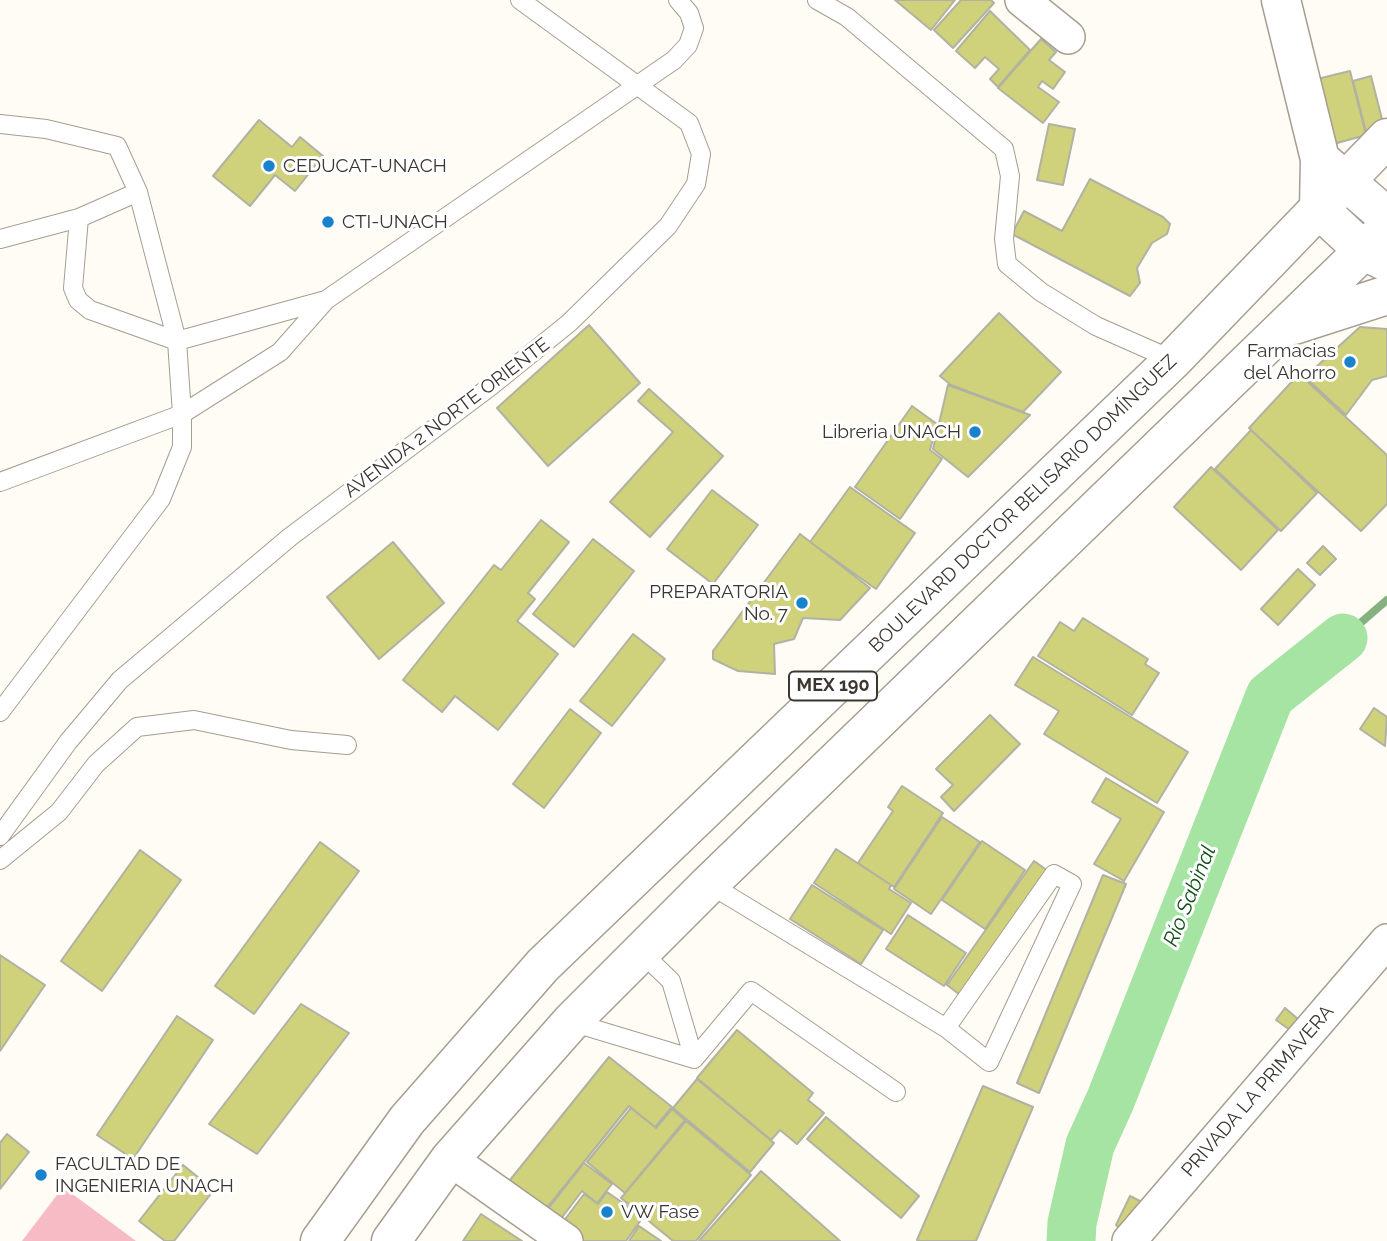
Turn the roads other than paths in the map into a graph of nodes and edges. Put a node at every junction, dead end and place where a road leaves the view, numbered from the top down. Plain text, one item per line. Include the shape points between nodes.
1 (520, 0) edge
2 (678, 0) edge
3 (817, 0) edge
4 (1022, 0) edge
5 (1281, 0) edge
6 (1068, 37) dead end
7 (638, 85) junction
8 (0, 124) edge
9 (1379, 146) edge
10 (1333, 170) junction
11 (138, 192) junction
12 (1319, 209) junction
13 (1387, 217) edge
14 (79, 218) junction
15 (0, 239) edge
16 (1379, 247) edge
17 (1387, 295) edge
18 (326, 300) junction
19 (1285, 327) junction
20 (177, 341) junction
21 (1173, 360) junction
22 (182, 414) junction
23 (0, 482) edge
24 (0, 712) edge
25 (347, 745) dead end
26 (0, 836) edge
27 (0, 860) edge
28 (709, 884) junction
29 (1387, 941) edge
30 (641, 952) junction
31 (571, 1022) junction
32 (946, 1028) junction
33 (694, 1059) junction
34 (897, 1092) dead end
35 (450, 1159) junction
36 (320, 1241) edge
37 (391, 1241) edge
38 (566, 1241) edge
39 (1129, 1241) edge

1 - 7 lane, AVENIDA 2 NORTE ORIENTE
2 - 7 lane via 694,28 688,45
3 - 21 lane via 847,17 1004,149 1010,176 1004,239 1007,264 1041,292 1096,326
4 - 6 street
5 - 10 main road
7 - 18 lane
7 - 26 lane, AVENIDA 2 NORTE ORIENTE via 689,123 701,154 695,184 668,226 569,323 290,537 120,680
8 - 11 lane via 46,129 117,146
9 - 10 main road, BOULEVARD DOCTOR BELISARIO DOMÍNGUEZ / MEX 190
10 - 12 main road, BOULEVARD DOCTOR BELISARIO DOMÍNGUEZ / MEX 190
10 - 13 main road
11 - 14 lane
11 - 20 lane
12 - 16 main road
12 - 21 main road, BOULEVARD DOCTOR BELISARIO DOMÍNGUEZ / MEX 190
14 - 15 lane
14 - 20 lane via 73,288 78,300 90,310
16 - 19 main road, MEX 190
17 - 19 main road
18 - 20 lane
18 - 22 lane via 281,352
19 - 28 main road, MEX 190
20 - 22 lane
21 - 36 main road, BOULEVARD DOCTOR BELISARIO DOMÍNGUEZ / MEX 190 via 543,965 407,1120
22 - 23 lane
22 - 24 lane via 182,447 161,499
25 - 27 lane via 291,740 194,720 137,727 96,764 59,812
28 - 30 main road, MEX 190
28 - 32 lane
29 - 39 street, PRIVADA LA PRIMAVERA
30 - 31 main road, MEX 190
30 - 33 lane via 671,981
31 - 33 lane
31 - 35 main road, MEX 190
32 - 32 lane via 989,1062 1072,884 1054,874
33 - 34 lane via 751,991
35 - 37 main road, MEX 190
35 - 38 street

